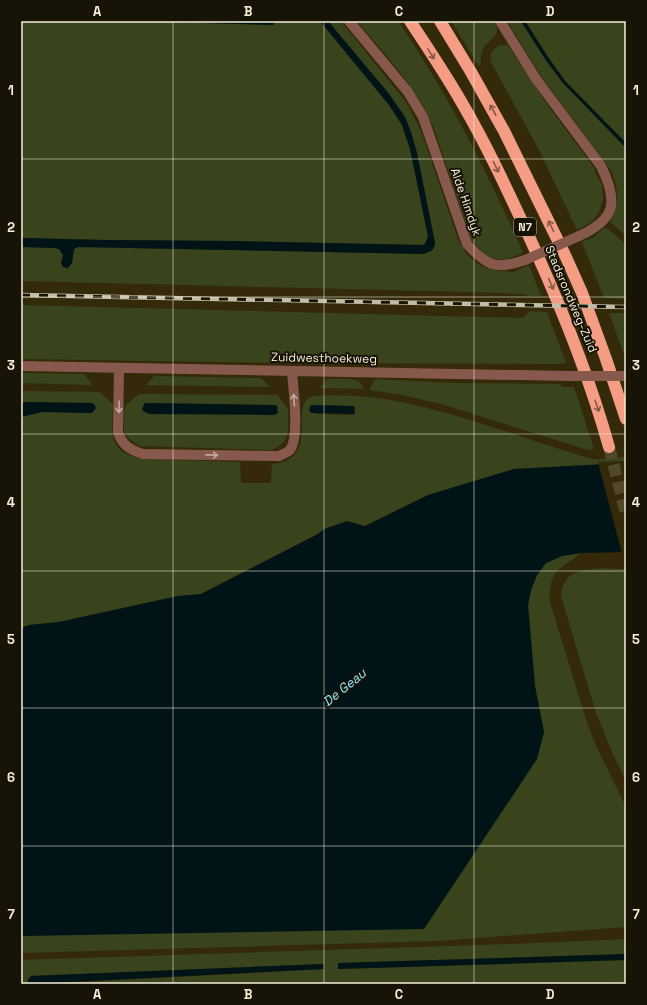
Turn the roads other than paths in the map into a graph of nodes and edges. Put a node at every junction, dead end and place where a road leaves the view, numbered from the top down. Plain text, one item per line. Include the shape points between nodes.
1 (349, 21) edge
2 (410, 21) edge
3 (440, 21) edge
4 (500, 21) edge
5 (21, 366) edge
6 (119, 368) junction
7 (292, 371) junction
8 (626, 376) edge
9 (626, 419) edge
10 (609, 448) tunnel mouth

1 - 4 street, Alde Himdyk, bridge via 408,92 423,117 466,244 490,264 504,266 525,260 592,230 608,216 612,194 601,166 536,80
2 -> 10 highway, Stadsrondweg-Zuid / N7 via 462,103 539,258 580,356
9 -> 3 highway, Stadsrondweg-Zuid / N7 via 582,293 565,255 504,131
5 - 6 street, Zuidwesthoekweg
6 - 7 street, Zuidwesthoekweg
6 -> 7 street via 118,432 122,443 143,454 279,456 289,451 294,439 295,423
7 - 8 street, Zuidwesthoekweg, bridge

